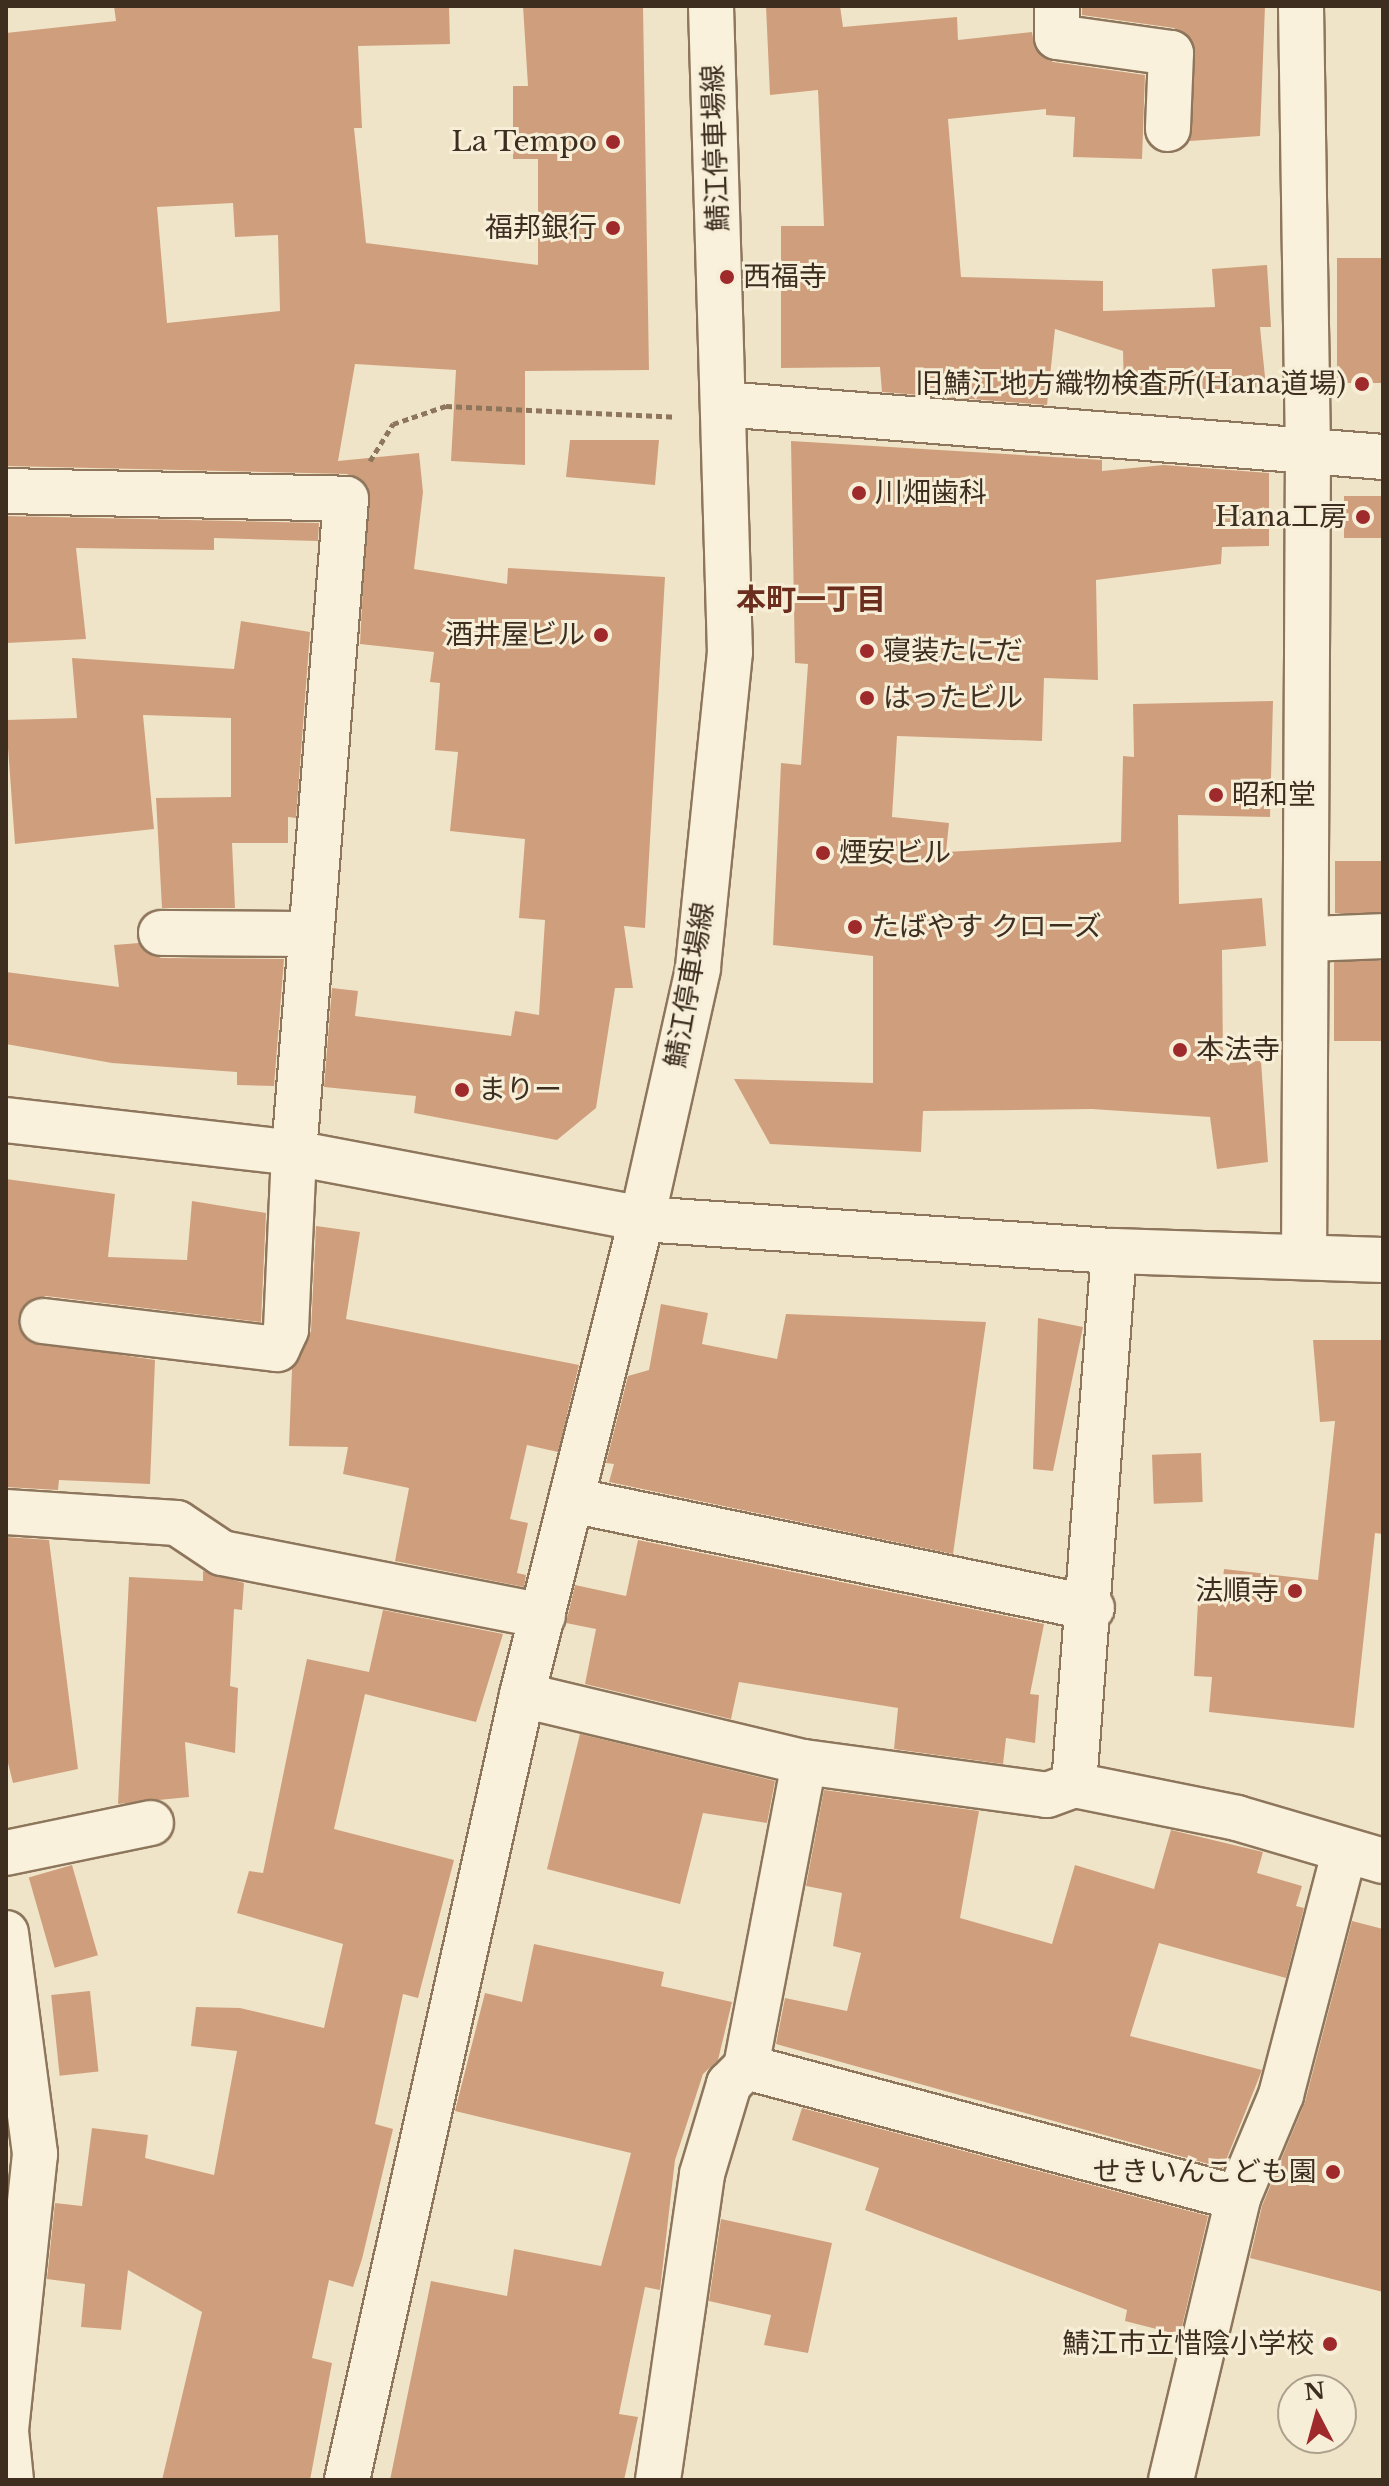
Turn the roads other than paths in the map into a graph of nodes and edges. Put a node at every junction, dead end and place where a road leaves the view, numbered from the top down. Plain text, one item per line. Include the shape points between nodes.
1 (711, 6) edge
2 (1057, 6) edge
3 (1301, 6) edge
4 (1168, 129) dead end
5 (723, 412) junction
6 (1308, 449) junction
7 (1383, 457) edge
8 (6, 491) edge
9 (161, 933) dead end
10 (311, 934) junction
11 (1383, 936) edge
12 (1309, 939) junction
13 (6, 1120) edge
14 (294, 1153) junction
15 (642, 1219) junction
16 (1114, 1251) junction
17 (1304, 1257) junction
18 (1383, 1260) edge
19 (43, 1321) dead end
20 (571, 1500) junction
21 (6, 1512) edge
22 (1092, 1608) junction
23 (543, 1616) junction
24 (522, 1695) junction
25 (804, 1762) junction
26 (1074, 1785) junction
27 (151, 1823) dead end
28 (6, 1853) edge
29 (1364, 1857) edge
30 (6, 1933) edge
31 (746, 2067) junction
32 (19, 2116) edge
33 (1238, 2198) junction
34 (14, 2248) edge
35 (11, 2480) edge
36 (347, 2480) edge
37 (658, 2480) edge
38 (1171, 2480) edge

1 - 5 street, 鯖江停車場線
2 - 4 street via 1057,37 1171,53
3 - 6 street
5 - 6 street
5 - 15 street, 鯖江停車場線 via 730,652 719,792 698,969
6 - 7 street
6 - 12 street
8 - 10 street via 346,499
9 - 10 street
10 - 14 street
11 - 12 street
12 - 17 street
13 - 14 street
14 - 15 street
14 - 19 street via 286,1330 277,1349
15 - 16 street
15 - 20 street, 鯖江停車場線
16 - 17 street
16 - 22 street
17 - 18 street
20 - 22 street
20 - 23 street, 鯖江停車場線
21 - 23 street via 177,1523 222,1553
22 - 26 street
23 - 24 street, 鯖江停車場線
24 - 25 street
24 - 36 street, 鯖江停車場線
25 - 26 street via 1047,1795
25 - 31 street
26 - 29 street via 1237,1818
27 - 28 street
29 - 33 street via 1281,2095
30 - 32 street
31 - 33 street
31 - 37 street via 729,2084 702,2174
32 - 34 street via 35,2154
33 - 38 street
34 - 35 street via 6,2431

